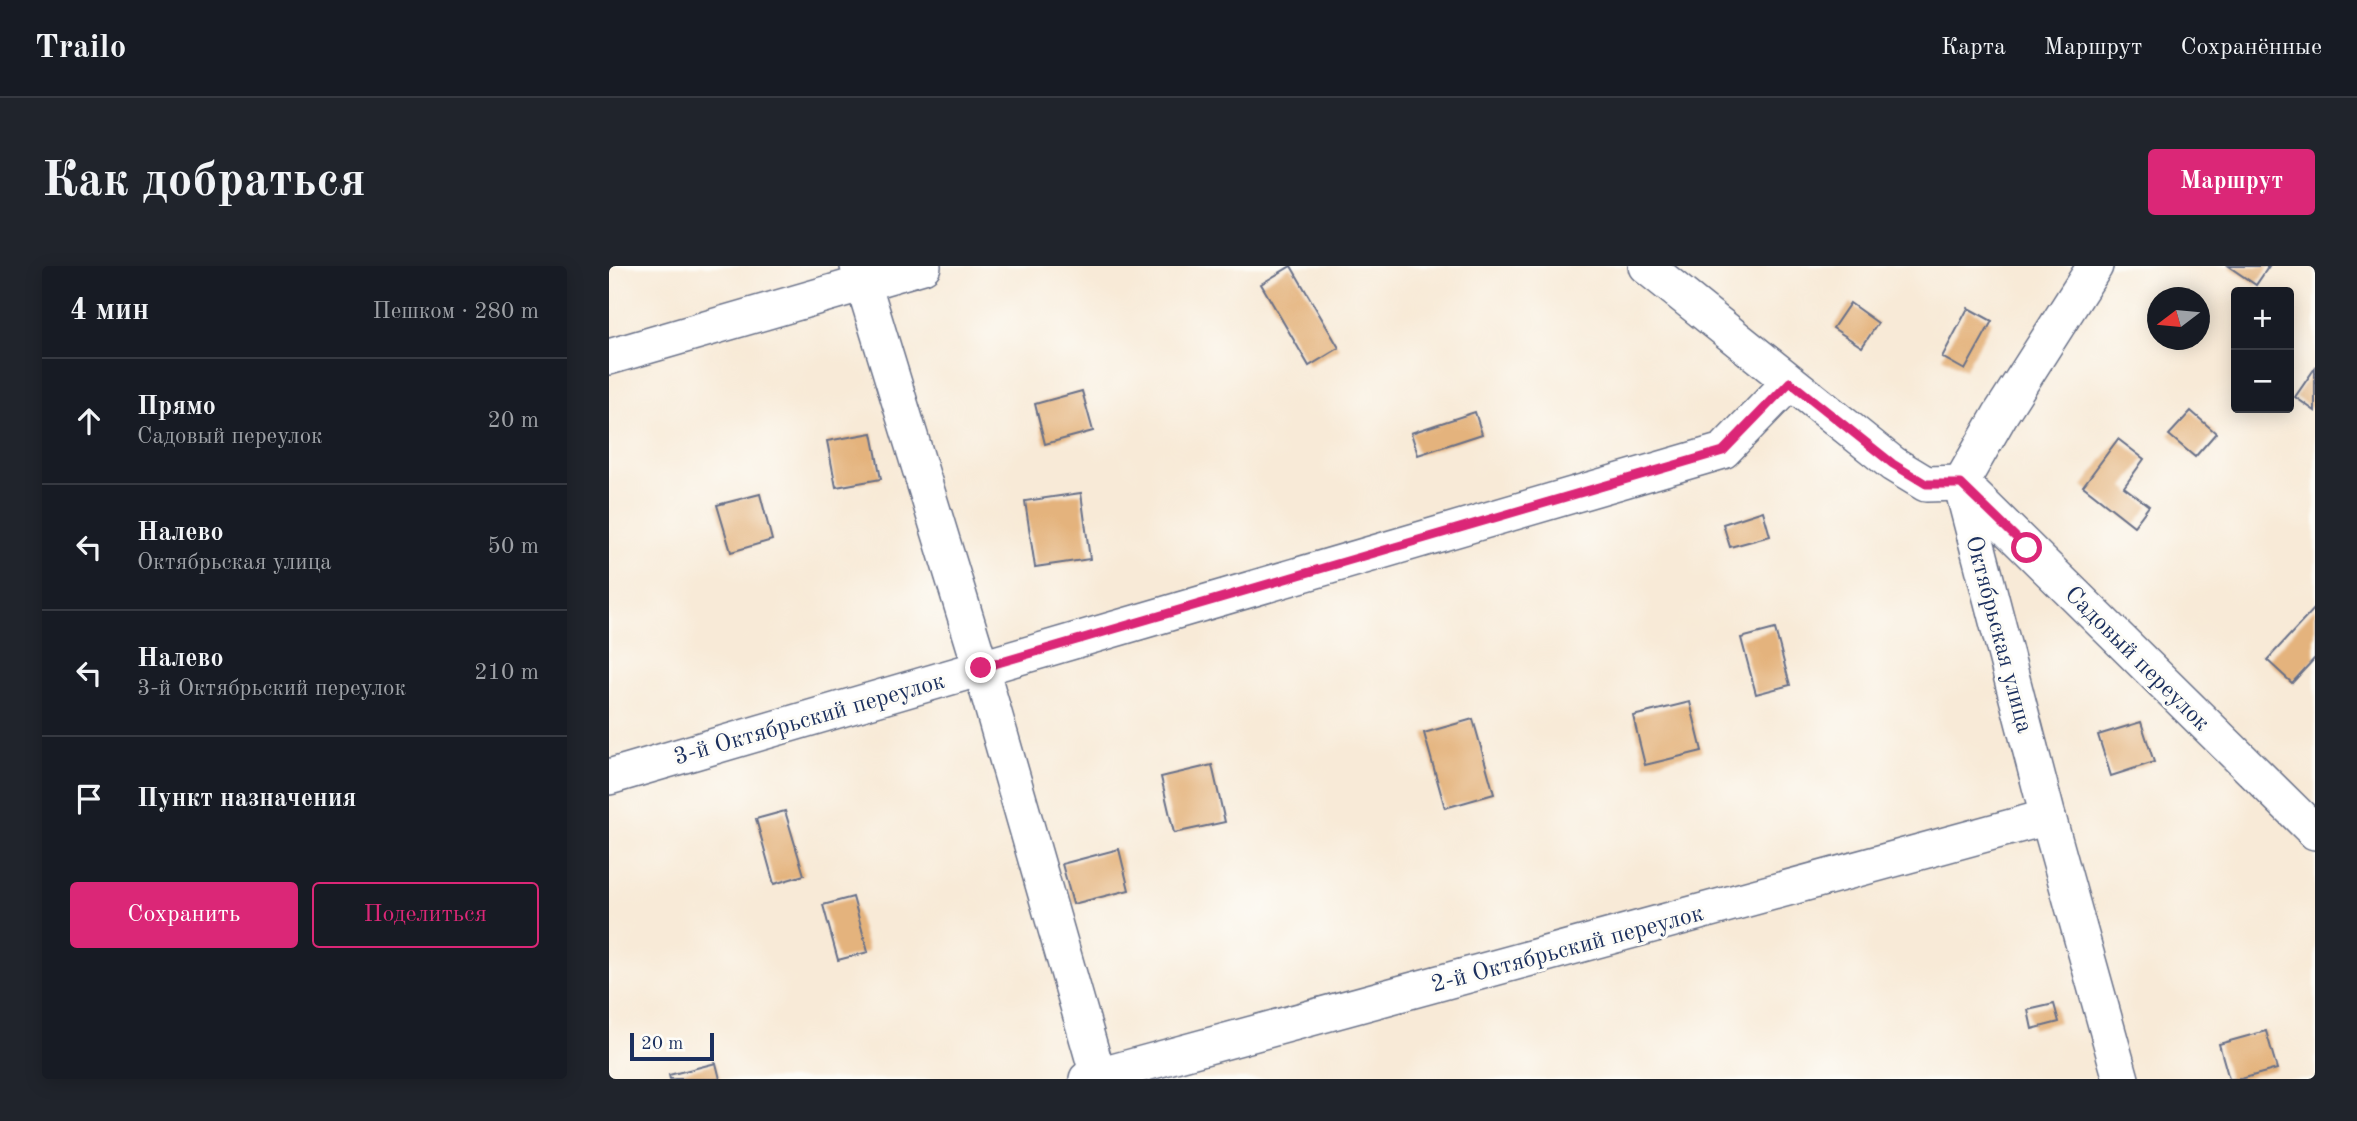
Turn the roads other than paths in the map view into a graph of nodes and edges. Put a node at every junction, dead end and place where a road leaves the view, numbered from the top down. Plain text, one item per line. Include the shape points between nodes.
1 (923, 266) edge
2 (1646, 266) edge
3 (2095, 266) edge
4 (861, 275) edge
5 (609, 356) edge
6 (1790, 382) junction
7 (1961, 484) junction
8 (981, 668) junction
9 (609, 777) edge
10 (2048, 817) junction
11 (2315, 832) edge
12 (1094, 1078) edge
13 (2121, 1079) edge

1 - 4 street
2 - 6 street
3 - 7 street
4 - 5 street
4 - 8 street
6 - 7 street via 1893,464 1926,484
6 - 8 street, 3-й Октябрьский переулок via 1723,451
7 - 10 street, Октябрьская улица
7 - 11 street, Садовый переулок
8 - 9 street, 3-й Октябрьский переулок
8 - 12 street
10 - 12 street, 2-й Октябрьский переулок
10 - 13 street, Октябрьская улица

